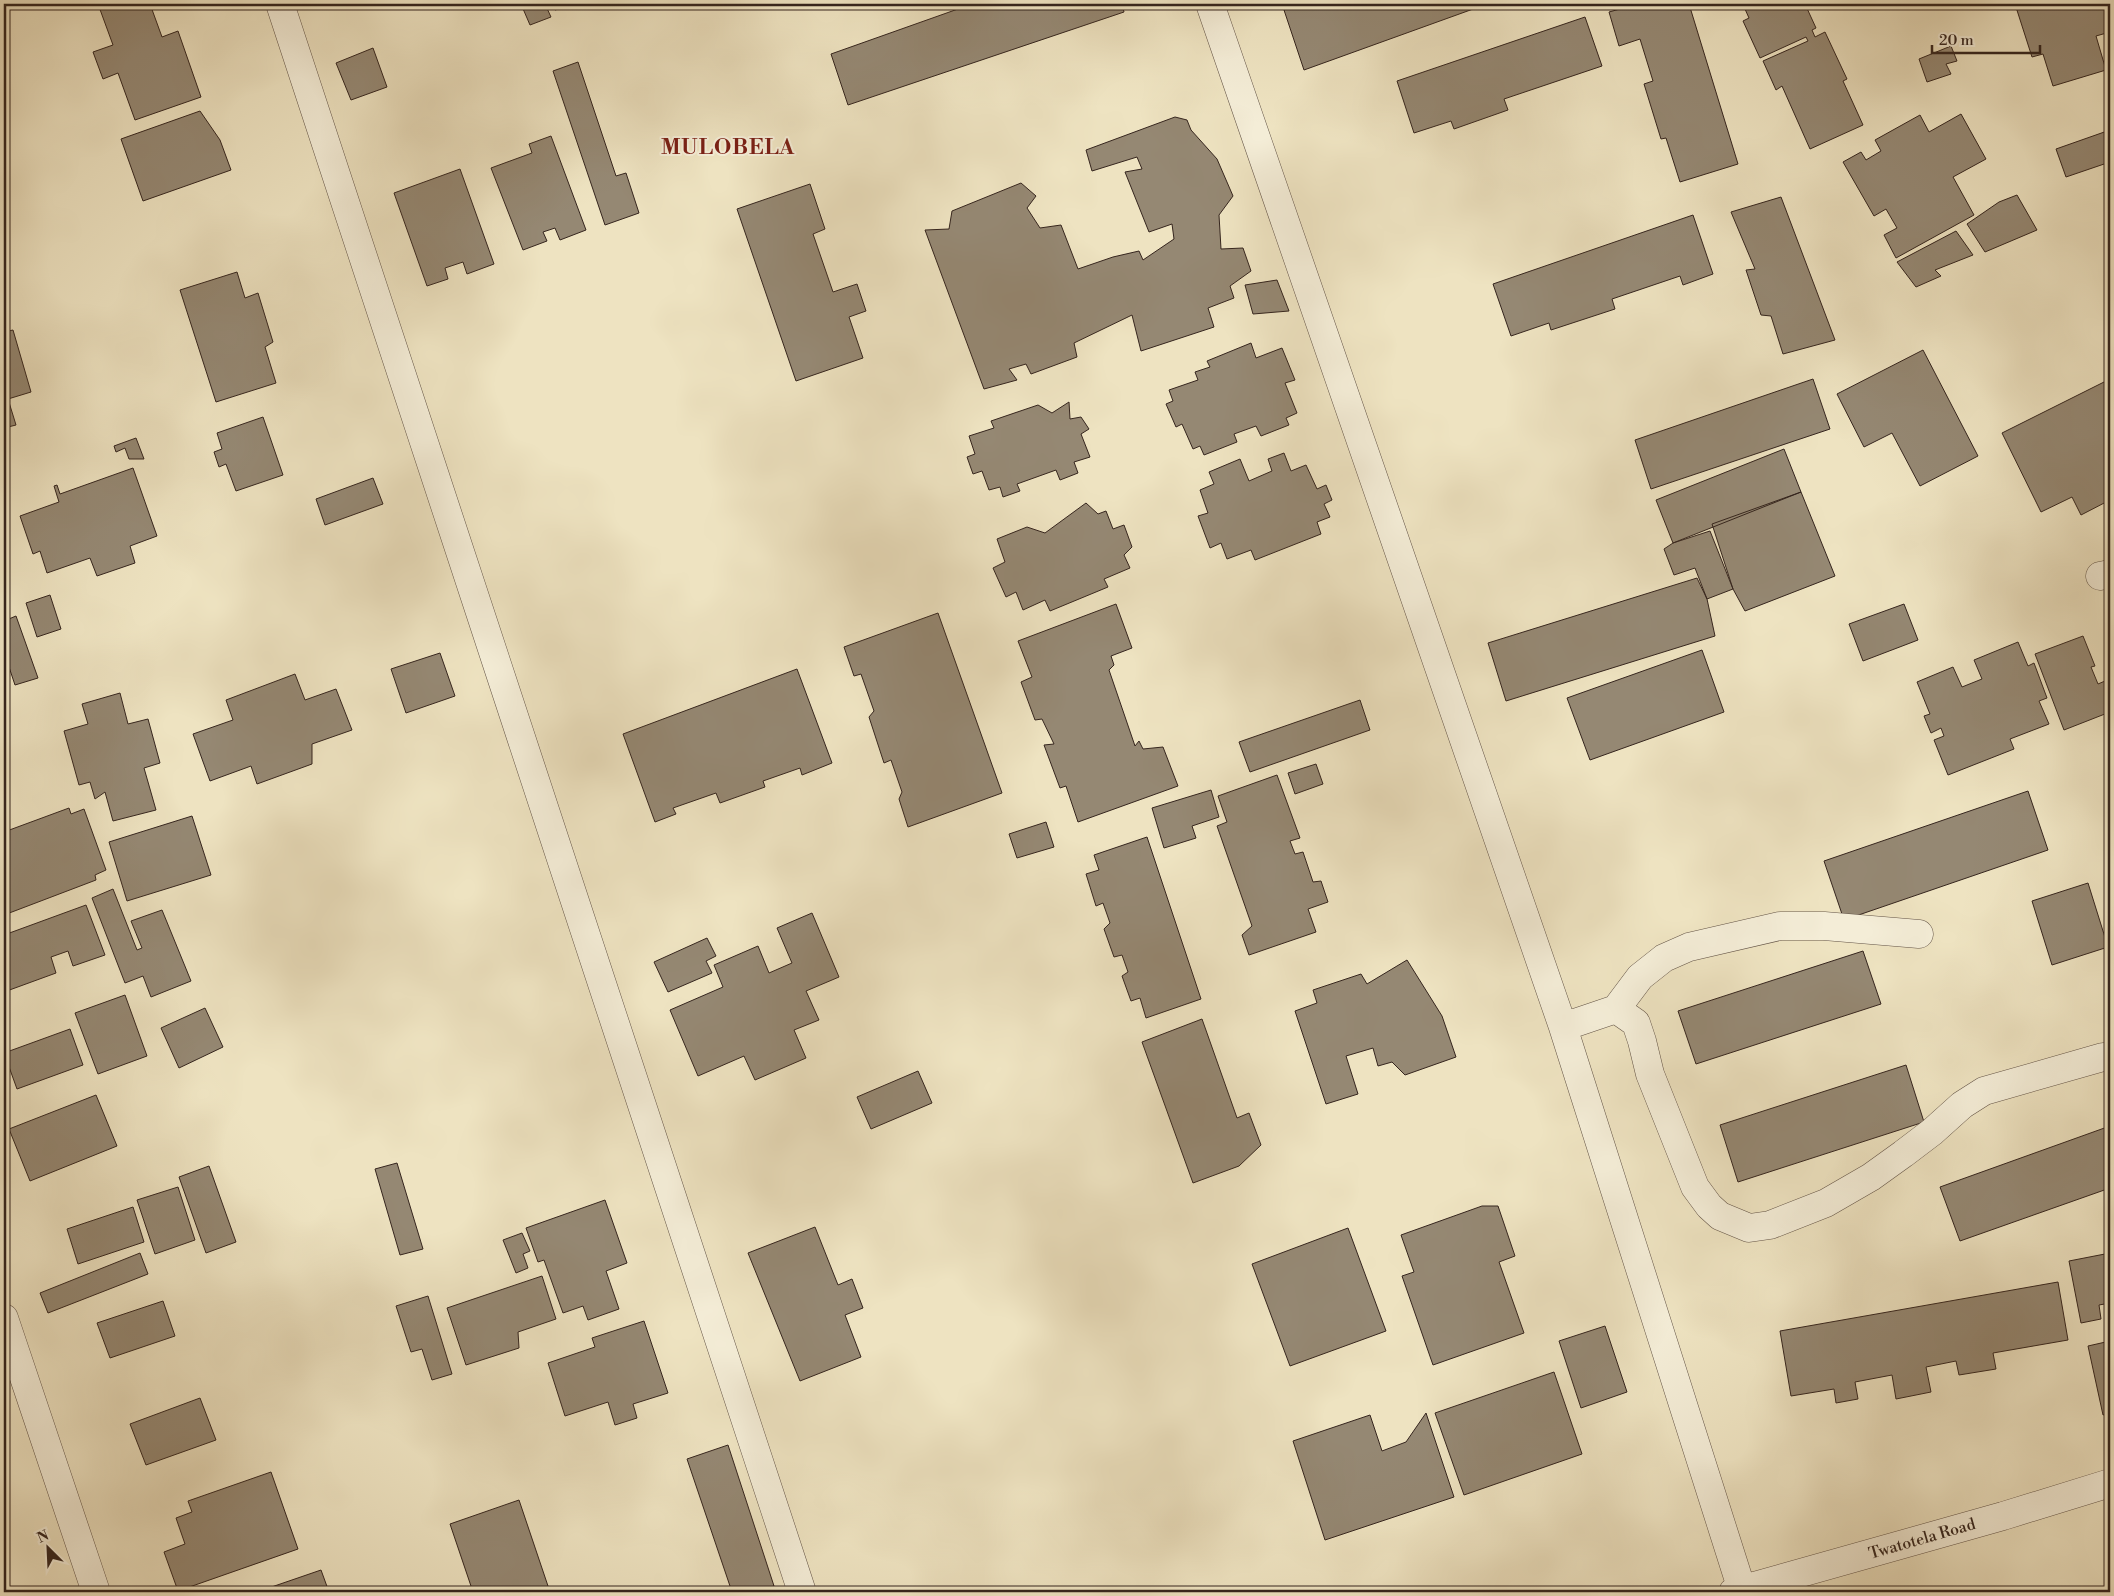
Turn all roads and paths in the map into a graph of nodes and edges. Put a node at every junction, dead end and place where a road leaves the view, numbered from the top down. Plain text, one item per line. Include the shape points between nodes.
1 (280, 4) edge
2 (1210, 4) edge
3 (1919, 934) dead end
4 (1616, 1009) junction
5 (1563, 1027) junction
6 (2103, 1057) dead end
7 (4, 1318) edge
8 (2110, 1483) edge
9 (1737, 1591) edge
10 (96, 1592) edge
11 (802, 1592) edge

1 - 11 street
2 - 5 street
3 - 4 street via 1824,926 1780,926 1689,947 1664,958 1640,977
4 - 5 street
4 - 6 street via 1636,1023 1650,1074 1695,1187 1720,1216 1749,1228 1770,1226 1826,1203 1903,1154 1962,1105 1984,1092
5 - 9 street
7 - 10 street
8 - 9 street, Twatotela Road

